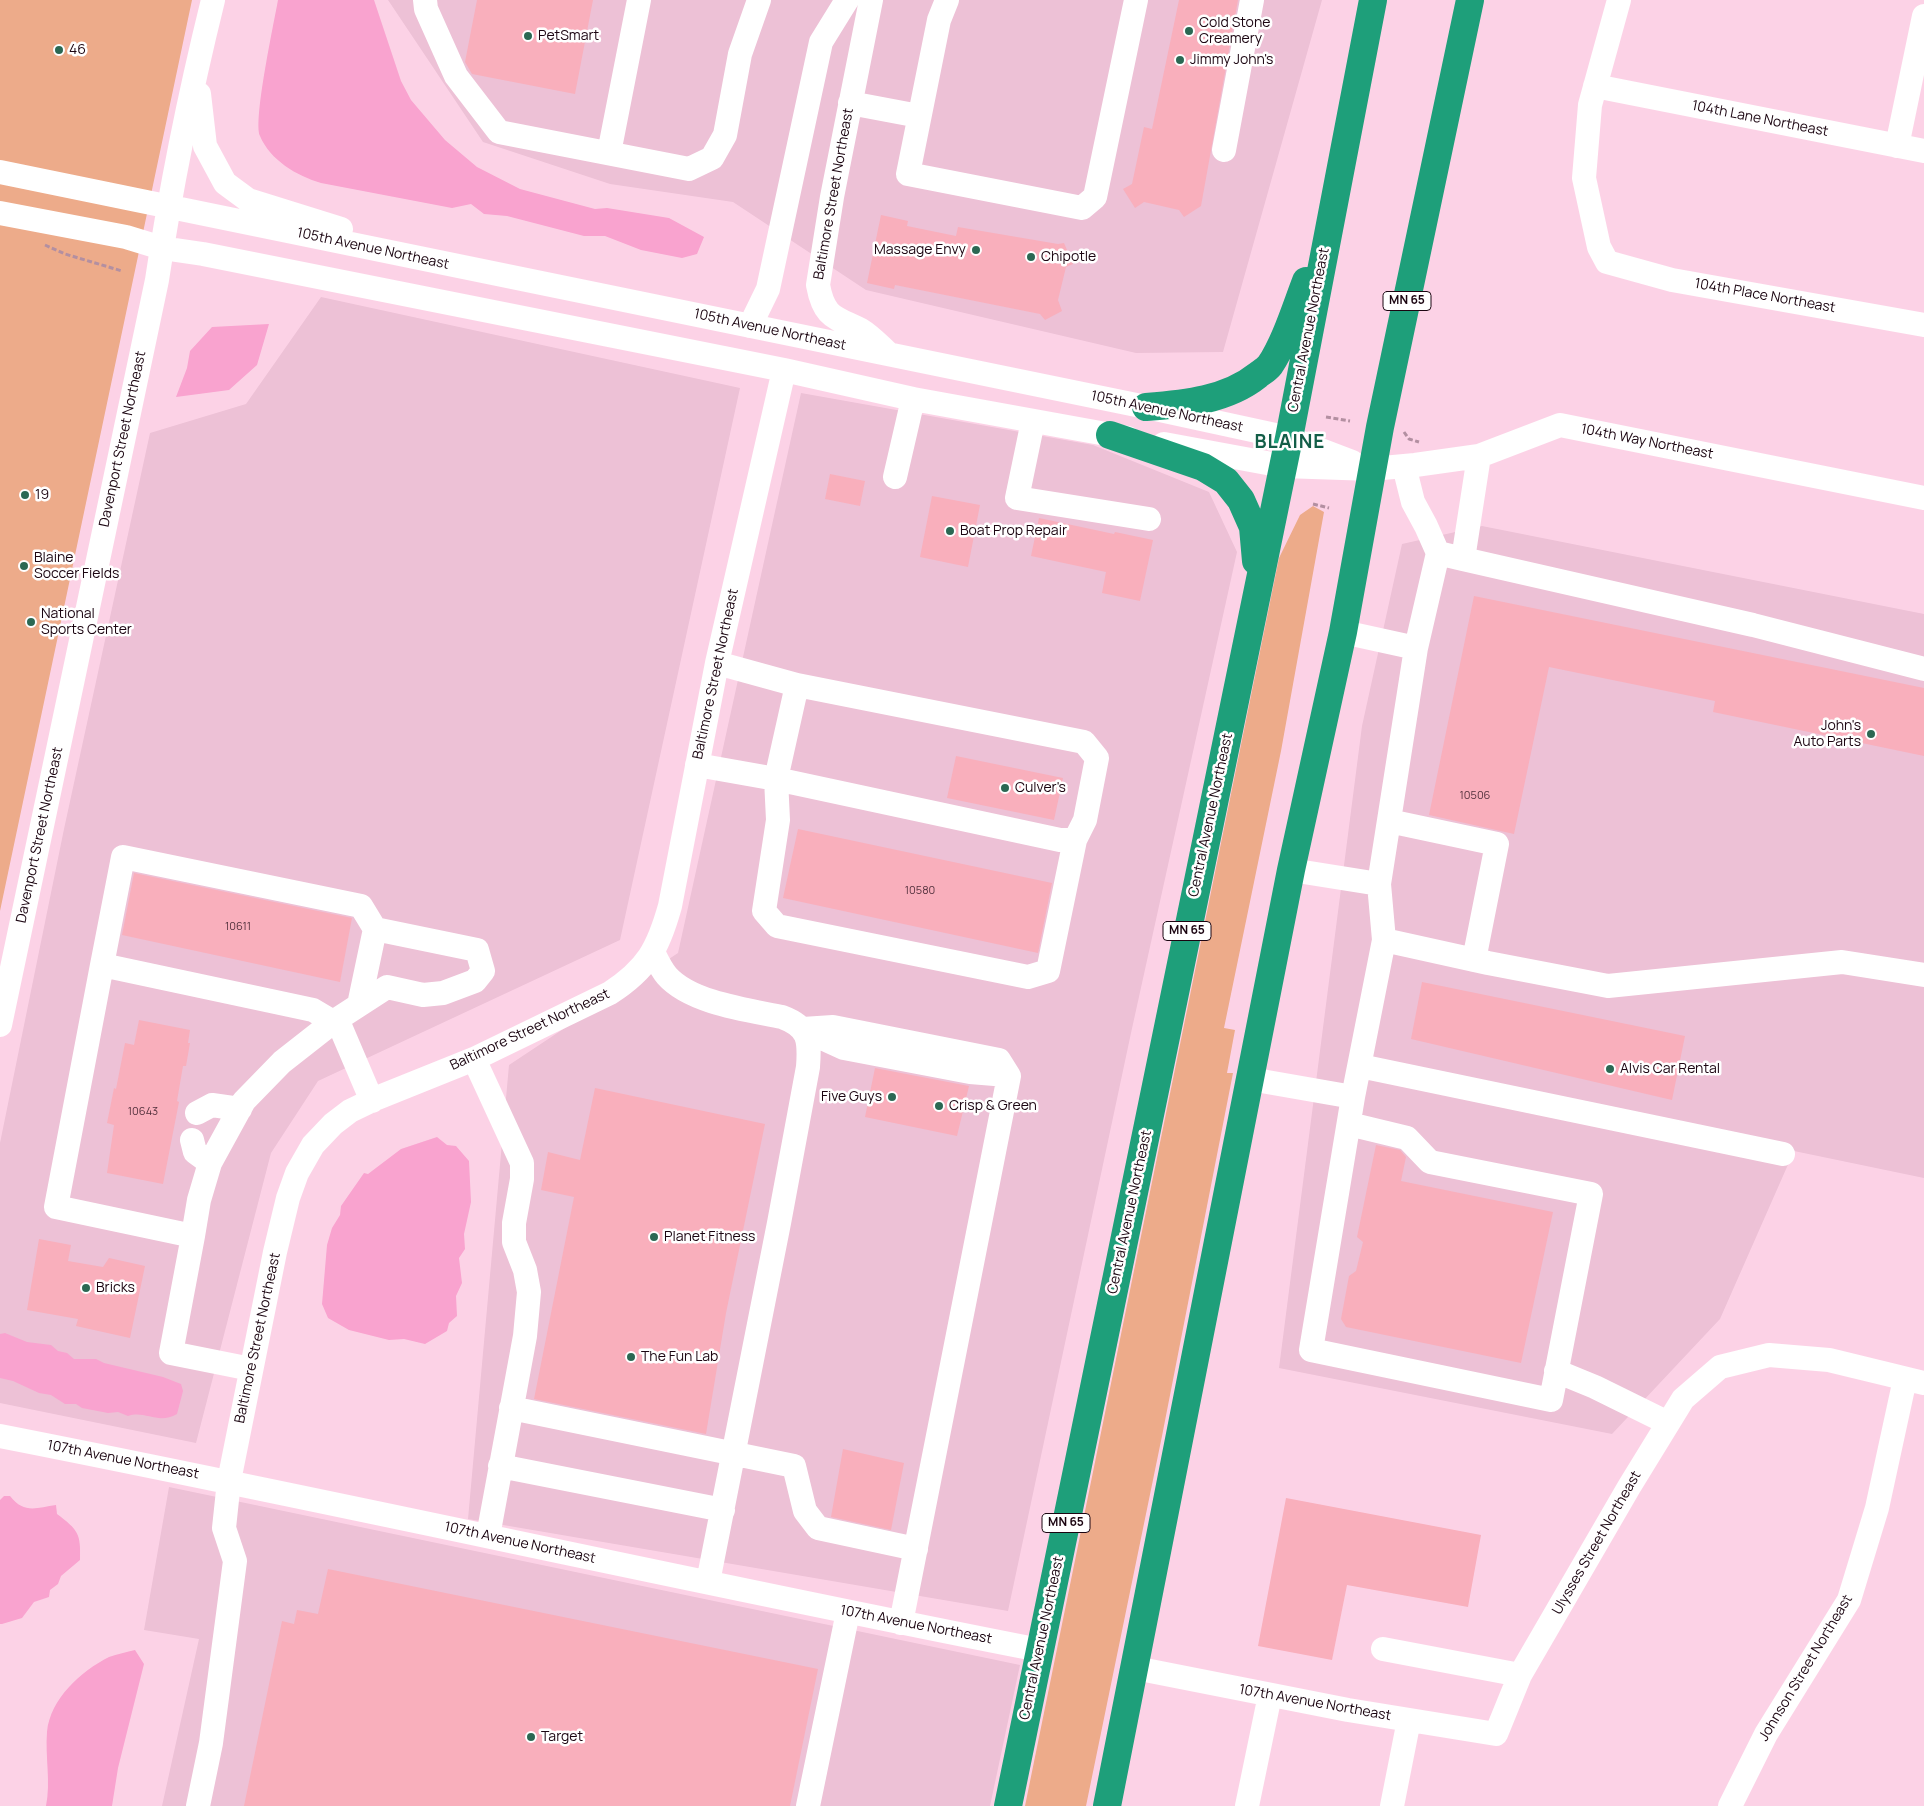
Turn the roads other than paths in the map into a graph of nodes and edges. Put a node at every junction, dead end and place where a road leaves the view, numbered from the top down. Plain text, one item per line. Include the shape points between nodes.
1 (213, 0) edge
2 (426, 0) edge
3 (638, 0) edge
4 (759, 0) edge
5 (847, 0) edge
6 (871, 0) edge
7 (946, 0) edge
8 (1136, 0) edge
9 (1252, 0) edge
10 (1373, 0) edge
11 (1470, 0) edge
12 (1619, 0) edge
13 (1924, 16) edge
14 (199, 57) junction
15 (1595, 86) junction
16 (850, 103) junction
17 (919, 116) junction
18 (1897, 146) junction
19 (1224, 150) dead end
20 (1924, 151) edge
21 (608, 153) junction
22 (0, 172) edge
23 (168, 206) junction
24 (0, 213) edge
25 (1328, 231) junction
26 (162, 248) junction
27 (460, 267) junction
28 (1924, 325) edge
29 (750, 326) junction
30 (890, 354) junction
31 (784, 370) junction
32 (913, 399) junction
33 (1146, 407) junction
34 (1033, 421) junction
35 (1110, 434) junction
36 (1289, 438) junction
37 (1479, 456) junction
38 (1283, 466) junction
39 (1404, 466) junction
40 (1372, 469) junction
41 (895, 477) dead end
42 (1924, 498) edge
43 (1149, 518) dead end
44 (1438, 553) junction
45 (1463, 558) junction
46 (1258, 588) junction
47 (1343, 632) junction
48 (1416, 648) junction
49 (717, 663) junction
50 (1924, 669) edge
51 (797, 685) junction
52 (697, 765) junction
53 (776, 779) junction
54 (1389, 821) junction
55 (1076, 840) junction
56 (1291, 870) junction
57 (1379, 884) junction
58 (375, 929) junction
59 (1384, 940) junction
60 (653, 952) junction
61 (1474, 960) junction
62 (102, 965) junction
63 (1924, 975) edge
64 (359, 1005) junction
65 (333, 1022) junction
66 (0, 1025) edge
67 (803, 1029) junction
68 (474, 1059) junction
69 (1360, 1066) junction
70 (1250, 1079) junction
71 (1353, 1097) junction
72 (372, 1101) junction
73 (240, 1109) junction
74 (197, 1113) dead end
75 (1349, 1124) junction
76 (192, 1140) dead end
77 (1782, 1154) dead end
78 (210, 1163) junction
79 (193, 1236) junction
80 (251, 1369) junction
81 (1556, 1371) junction
82 (1914, 1381) edge
83 (511, 1408) junction
84 (1668, 1423) junction
85 (0, 1436) edge
86 (734, 1454) junction
87 (500, 1466) junction
88 (229, 1482) junction
89 (722, 1510) junction
90 (488, 1536) junction
91 (916, 1549) junction
92 (708, 1582) junction
93 (848, 1612) junction
94 (901, 1623) junction
95 (1383, 1649) dead end
96 (1040, 1650) junction
97 (1135, 1668) junction
98 (1520, 1675) junction
99 (1270, 1695) junction
100 (1410, 1720) junction
101 (1496, 1734) joint
102 (198, 1806) edge
103 (808, 1806) edge
104 (1008, 1806) edge
105 (1107, 1806) edge
106 (1247, 1806) edge
107 (1392, 1806) edge
108 (1730, 1806) edge

1 - 14 street, Davenport Street Northeast
2 - 21 street via 426,9 456,76 499,132
3 - 21 street
4 - 21 street via 740,54 725,135 712,158 689,169
5 - 29 street via 822,42 768,289
6 - 16 street, Baltimore Street Northeast
7 - 17 street
8 - 17 street via 1095,197 1082,208 908,174
9 - 19 street
10 - 25 highway, Central Avenue Northeast / MN 65
11 - 40 highway, MN 65
12 - 15 street
13 - 18 street
14 - 23 street, Davenport Street Northeast
14 - 27 street via 205,146 225,183 248,200
15 - 18 street, 104th Lane Northeast
15 - 28 street, 104th Place Northeast via 1590,105 1584,178 1606,262 1672,280
16 - 17 street
16 - 30 street, Baltimore Street Northeast via 818,285 820,297 832,317 863,331
18 - 20 street, 104th Lane Northeast
22 - 23 street, 105th Avenue Northeast
23 - 26 street, Davenport Street Northeast
23 - 27 street, 105th Avenue Northeast
24 - 26 street via 126,237
25 - 33 highway via 1269,366 1250,382 1212,398
25 - 36 highway, Central Avenue Northeast / MN 65
26 - 31 street
26 - 66 street, Davenport Street Northeast
27 - 29 street, 105th Avenue Northeast
29 - 30 street, 105th Avenue Northeast
30 - 33 street, 105th Avenue Northeast
31 - 32 street
31 - 49 street, Baltimore Street Northeast
32 - 34 street
32 - 41 street
33 - 36 street, 105th Avenue Northeast
34 - 35 street
34 - 43 street via 1017,498
35 - 38 street
35 - 46 highway via 1203,467 1226,481 1241,500 1253,527
36 - 38 highway, Central Avenue Northeast / MN 65
36 - 40 street, 105th Avenue Northeast
37 - 39 street, 104th Way Northeast
37 - 42 street, 104th Way Northeast via 1560,425
37 - 45 street
38 - 40 street
38 - 46 highway, Central Avenue Northeast / MN 65
39 - 40 street, 104th Way Northeast
39 - 44 street via 1413,502
40 - 47 highway, MN 65
44 - 45 street
44 - 48 street
45 - 50 street via 1753,625
46 - 96 highway, Central Avenue Northeast / MN 65
47 - 48 street
47 - 56 highway, MN 65
48 - 54 street
49 - 51 street
49 - 52 street, Baltimore Street Northeast
51 - 53 street
51 - 55 street via 1084,742 1097,758 1084,820
52 - 53 street
52 - 60 street, Baltimore Street Northeast via 670,906
53 - 55 street via 1060,840
53 - 55 street via 778,820 764,911 777,926 1028,977 1048,971
54 - 57 street
54 - 61 street via 1497,844
56 - 57 street
56 - 70 highway, MN 65
57 - 59 street
58 - 62 street via 361,906 123,856
58 - 64 street
58 - 64 street via 477,950 483,971 475,981 443,993 423,995 387,987
59 - 61 street
59 - 69 street
60 - 67 street via 667,976 696,996 792,1020
60 - 68 street, Baltimore Street Northeast via 642,969 610,993
61 - 63 street via 1608,986 1842,962
62 - 65 street via 313,1010
62 - 79 street via 56,1207
64 - 65 street
65 - 72 street via 340,1026
65 - 73 street via 282,1062
67 - 86 street via 809,1051 808,1067
67 - 91 street via 834,1027 999,1060 1010,1076
68 - 72 street, Baltimore Street Northeast
68 - 83 street via 522,1163 514,1242 529,1292 525,1336
69 - 71 street
69 - 77 street
70 - 71 street
70 - 97 highway, MN 65
71 - 75 street
72 - 80 street, Baltimore Street Northeast via 350,1111 333,1124 313,1145 297,1173 288,1198
73 - 74 street via 212,1105
73 - 78 street
75 - 81 street via 1407,1138 1430,1162 1591,1194
75 - 81 street via 1311,1350 1550,1400
76 - 78 street via 195,1152
78 - 79 street
79 - 80 street via 171,1353
80 - 88 street, Baltimore Street Northeast
81 - 84 street
82 - 84 street, Ulysses Street Northeast via 1829,1360 1769,1355 1720,1367 1683,1399
82 - 108 street, Johnson Street Northeast via 1849,1600 1766,1734
83 - 86 street
83 - 87 street
84 - 98 street, Ulysses Street Northeast
85 - 88 street, 107th Avenue Northeast
86 - 89 street
86 - 91 street via 794,1466 805,1511 818,1528
87 - 89 street
87 - 90 street
88 - 90 street, 107th Avenue Northeast
88 - 102 street, Baltimore Street Northeast via 224,1528 236,1561 211,1743
89 - 92 street
90 - 92 street, 107th Avenue Northeast
91 - 94 street
92 - 93 street, 107th Avenue Northeast
93 - 94 street, 107th Avenue Northeast
93 - 103 street
94 - 96 street, 107th Avenue Northeast
95 - 98 street
96 - 104 highway, Central Avenue Northeast / MN 65
97 - 99 street, 107th Avenue Northeast
97 - 105 highway, MN 65
98 - 101 street, Ulysses Street Northeast
99 - 100 street, 107th Avenue Northeast
99 - 106 street
100 - 101 street, 107th Avenue Northeast
100 - 107 street

